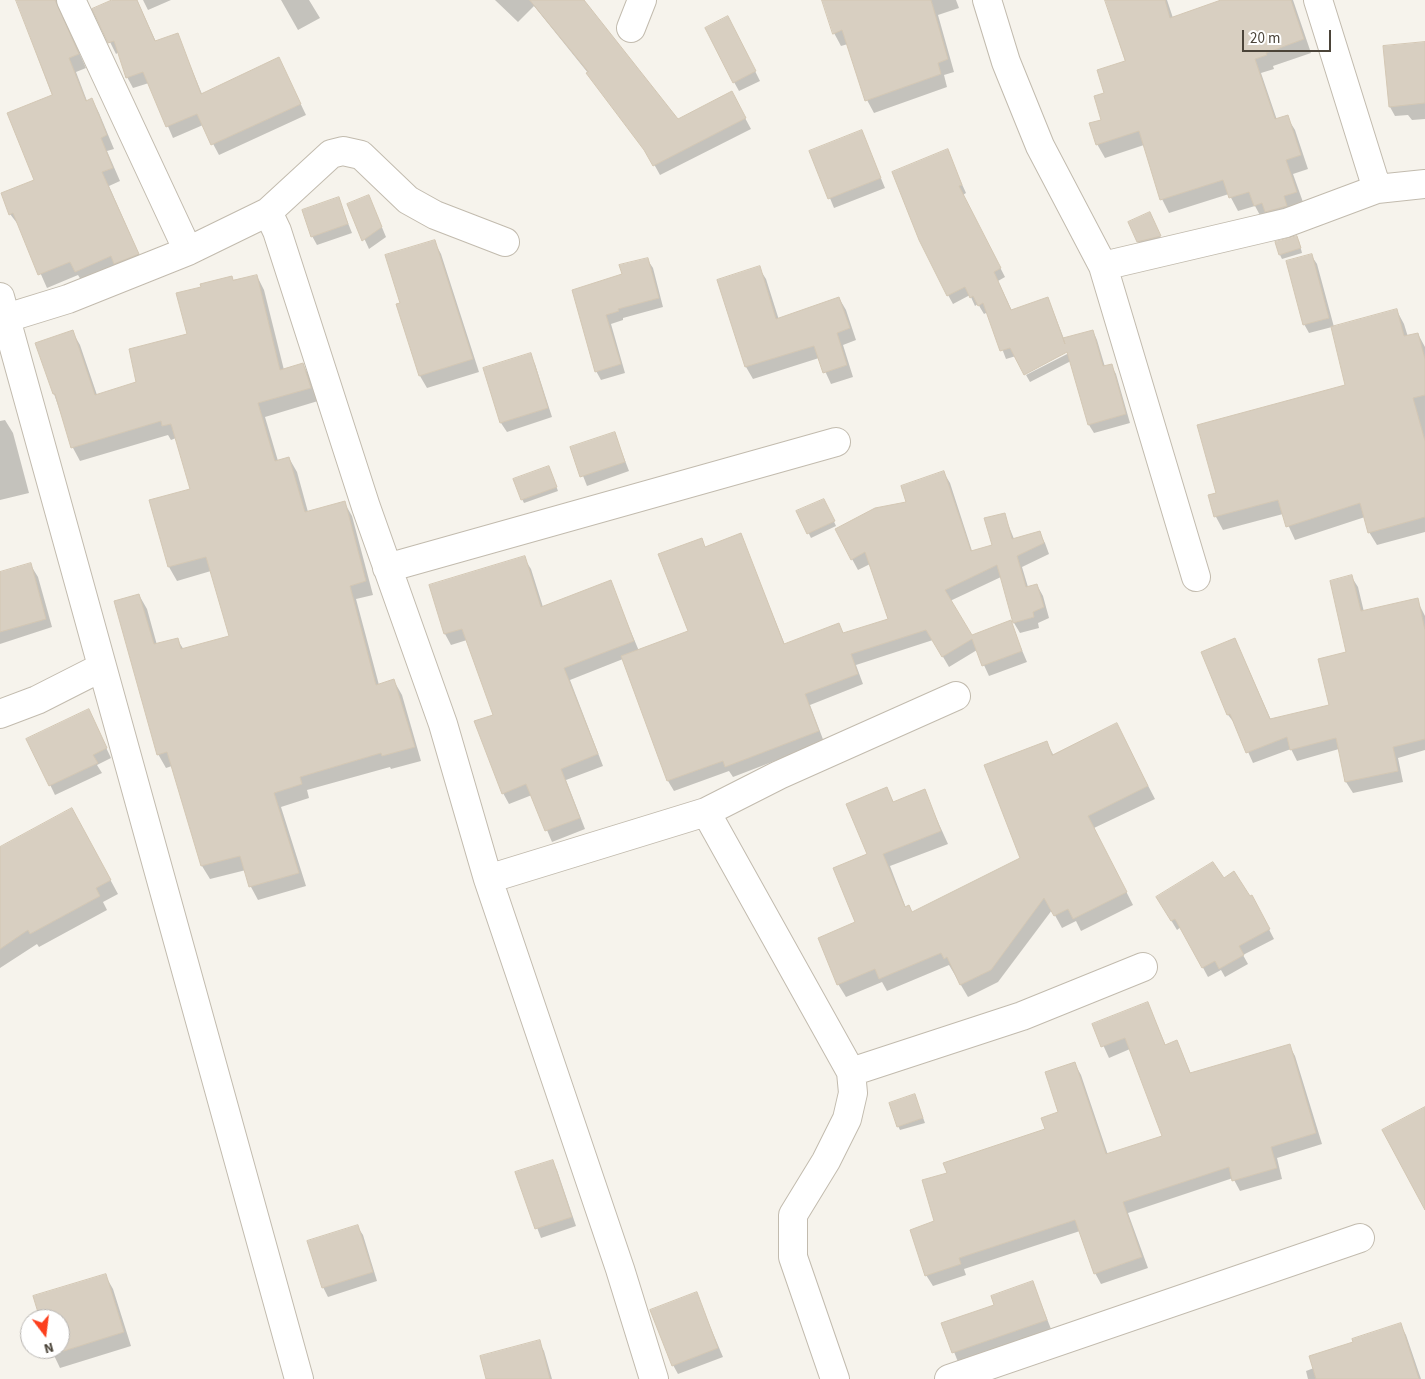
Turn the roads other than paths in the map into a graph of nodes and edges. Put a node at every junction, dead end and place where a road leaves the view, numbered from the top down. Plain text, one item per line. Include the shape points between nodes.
1 (71, 0) edge
2 (642, 0) edge
3 (987, 0) edge
4 (1318, 0) edge
5 (632, 28) dead end
6 (1425, 186) edge
7 (1377, 189) junction
8 (268, 212) junction
9 (505, 242) dead end
10 (188, 251) junction
11 (1102, 266) junction
12 (2, 311) edge
13 (836, 442) dead end
14 (387, 568) junction
15 (1196, 578) dead end
16 (102, 667) junction
17 (956, 696) dead end
18 (0, 714) edge
19 (706, 812) junction
20 (488, 879) junction
21 (1143, 967) dead end
22 (850, 1072) junction
23 (1360, 1238) dead end
24 (299, 1379) edge
25 (654, 1379) edge
26 (835, 1379) edge
27 (949, 1379) edge

1 - 10 street
2 - 5 street
3 - 11 street via 1006,62 1040,146
4 - 7 street
6 - 7 street
7 - 11 street via 1286,224
8 - 9 street via 331,154 343,151 362,155 408,200 435,215
8 - 10 street
8 - 14 street via 277,231
10 - 12 street via 68,299
11 - 15 street
12 - 16 street
13 - 14 street
14 - 20 street via 443,724
16 - 18 street via 37,700
16 - 24 street
17 - 19 street via 779,775
19 - 20 street
19 - 22 street
20 - 25 street
21 - 22 street via 1022,1016
22 - 26 street via 853,1093 847,1119 793,1215 793,1257
23 - 27 street

